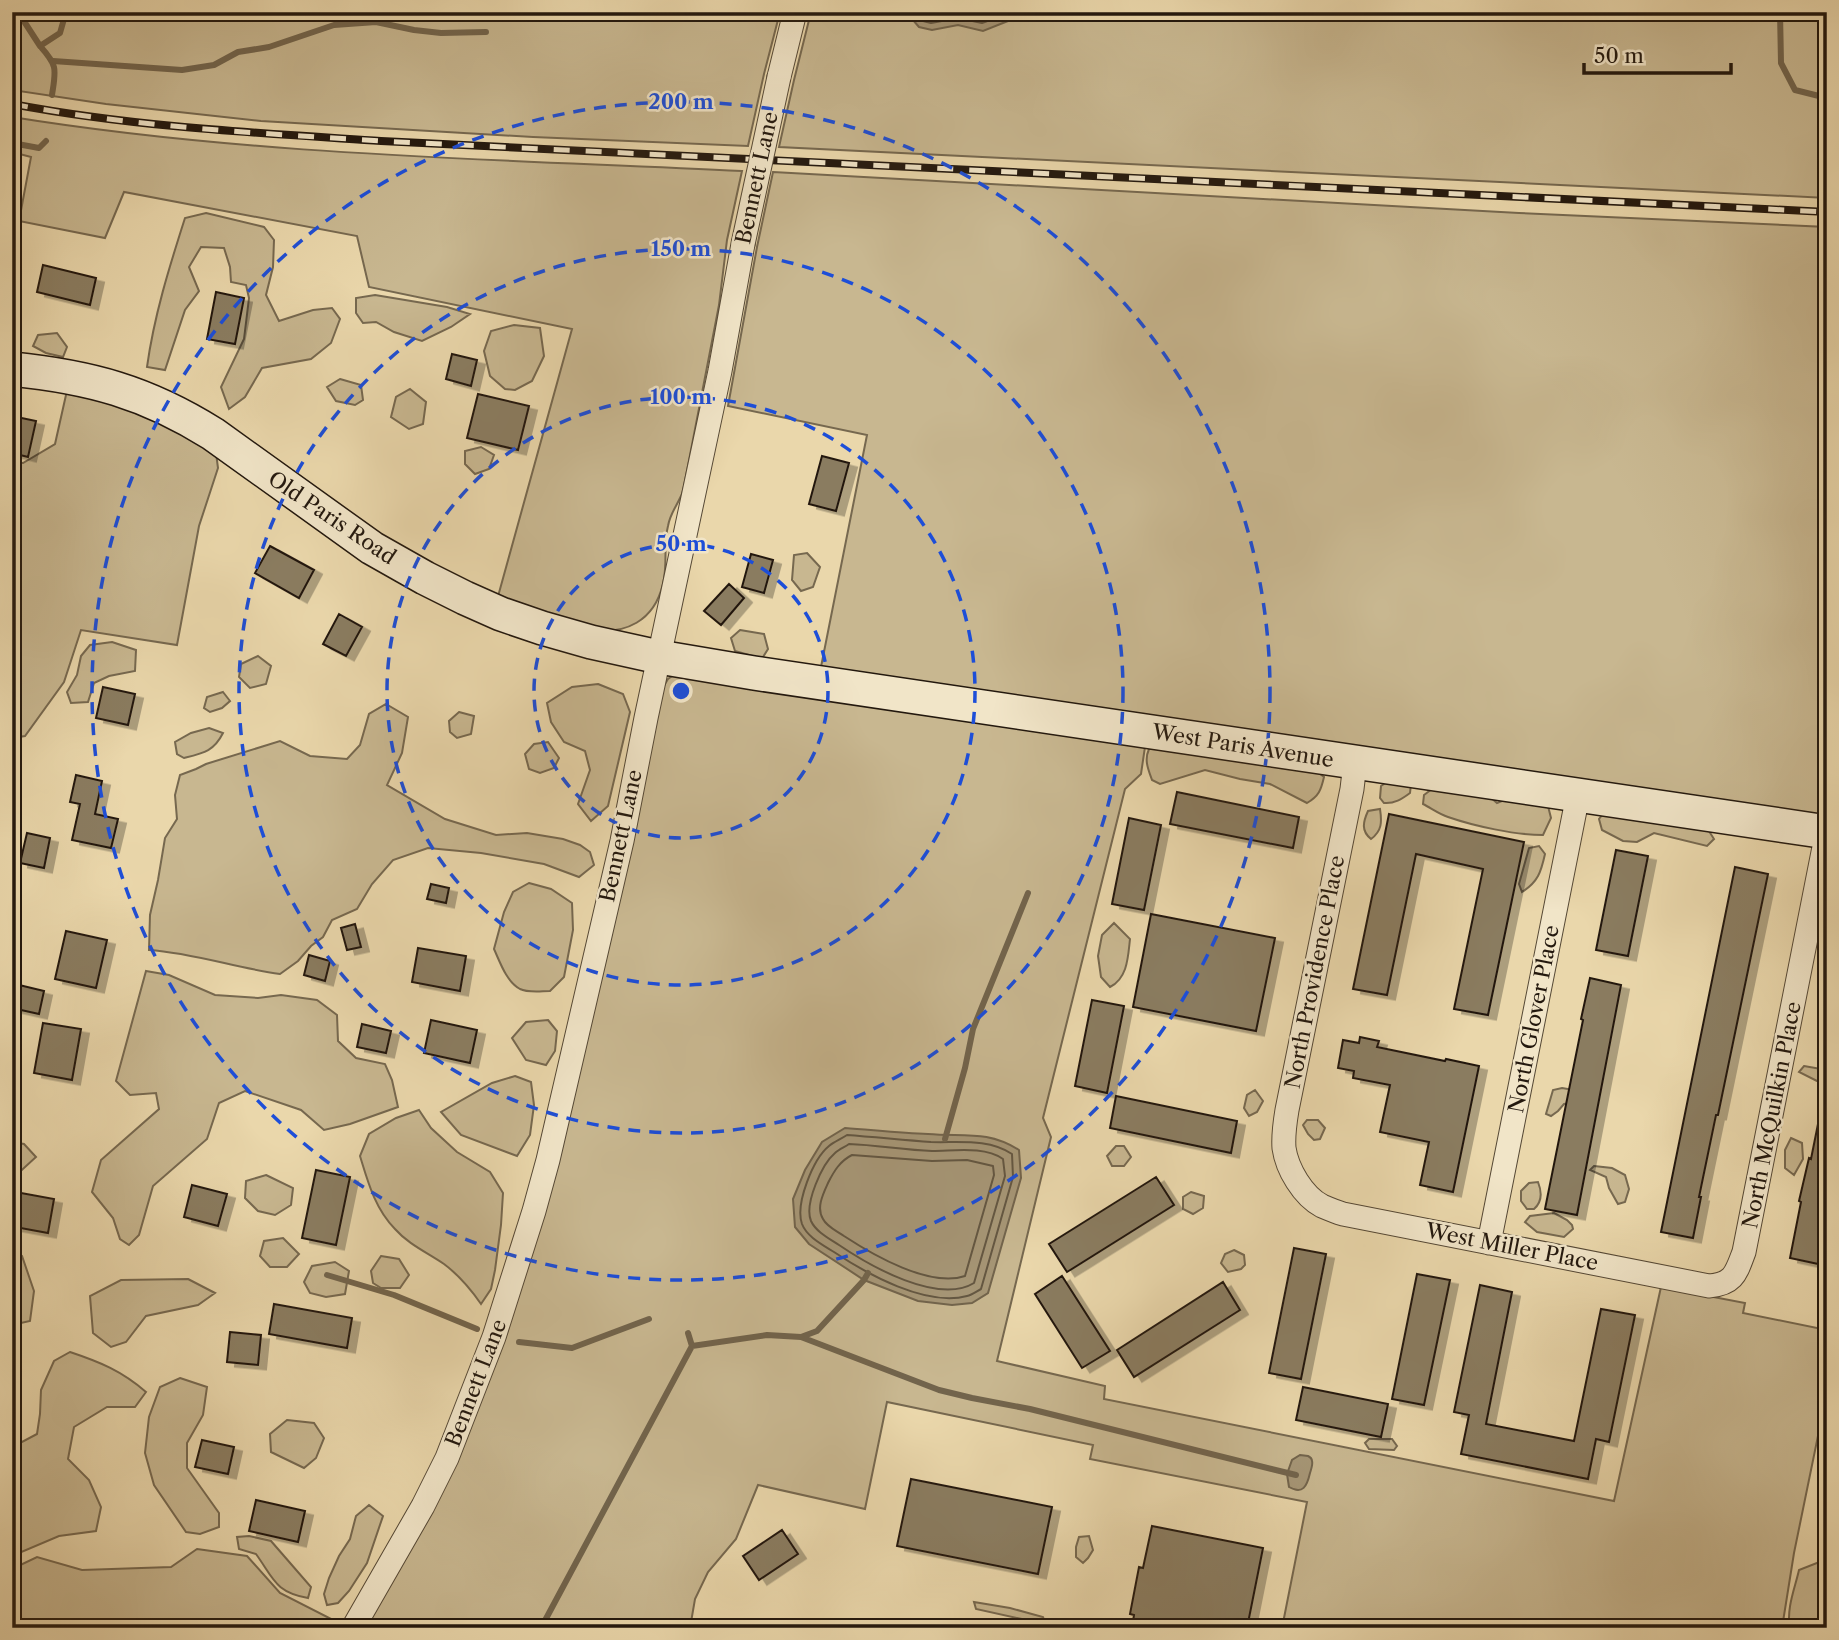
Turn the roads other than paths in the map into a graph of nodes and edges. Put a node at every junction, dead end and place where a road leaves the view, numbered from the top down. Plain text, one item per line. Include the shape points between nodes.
1 (795, 12) edge
2 (12, 369) edge
3 (659, 657) junction
4 (1356, 763) junction
5 (1578, 796) junction
6 (1827, 832) edge
7 (1297, 1180) joint
8 (1489, 1242) junction
9 (1736, 1274) joint
10 (353, 1628) edge

1 - 3 street, Bennett Lane, bridge
2 - 3 main road, Old Paris Road via 82,378 152,401 213,434 362,541 425,578 542,628
3 - 4 main road, West Paris Avenue
3 - 10 street, Bennett Lane via 622,841 548,1160 512,1282 447,1458
4 - 5 main road, West Paris Avenue
4 - 7 street, North Providence Place via 1287,1110 1284,1148
5 - 6 main road, West Paris Avenue
5 - 8 street, North Glover Place
6 - 9 street, North McQuilkin Place
7 - 8 street, West Miller Place via 1320,1205 1343,1214
8 - 9 street, West Miller Place via 1709,1286 1724,1284

